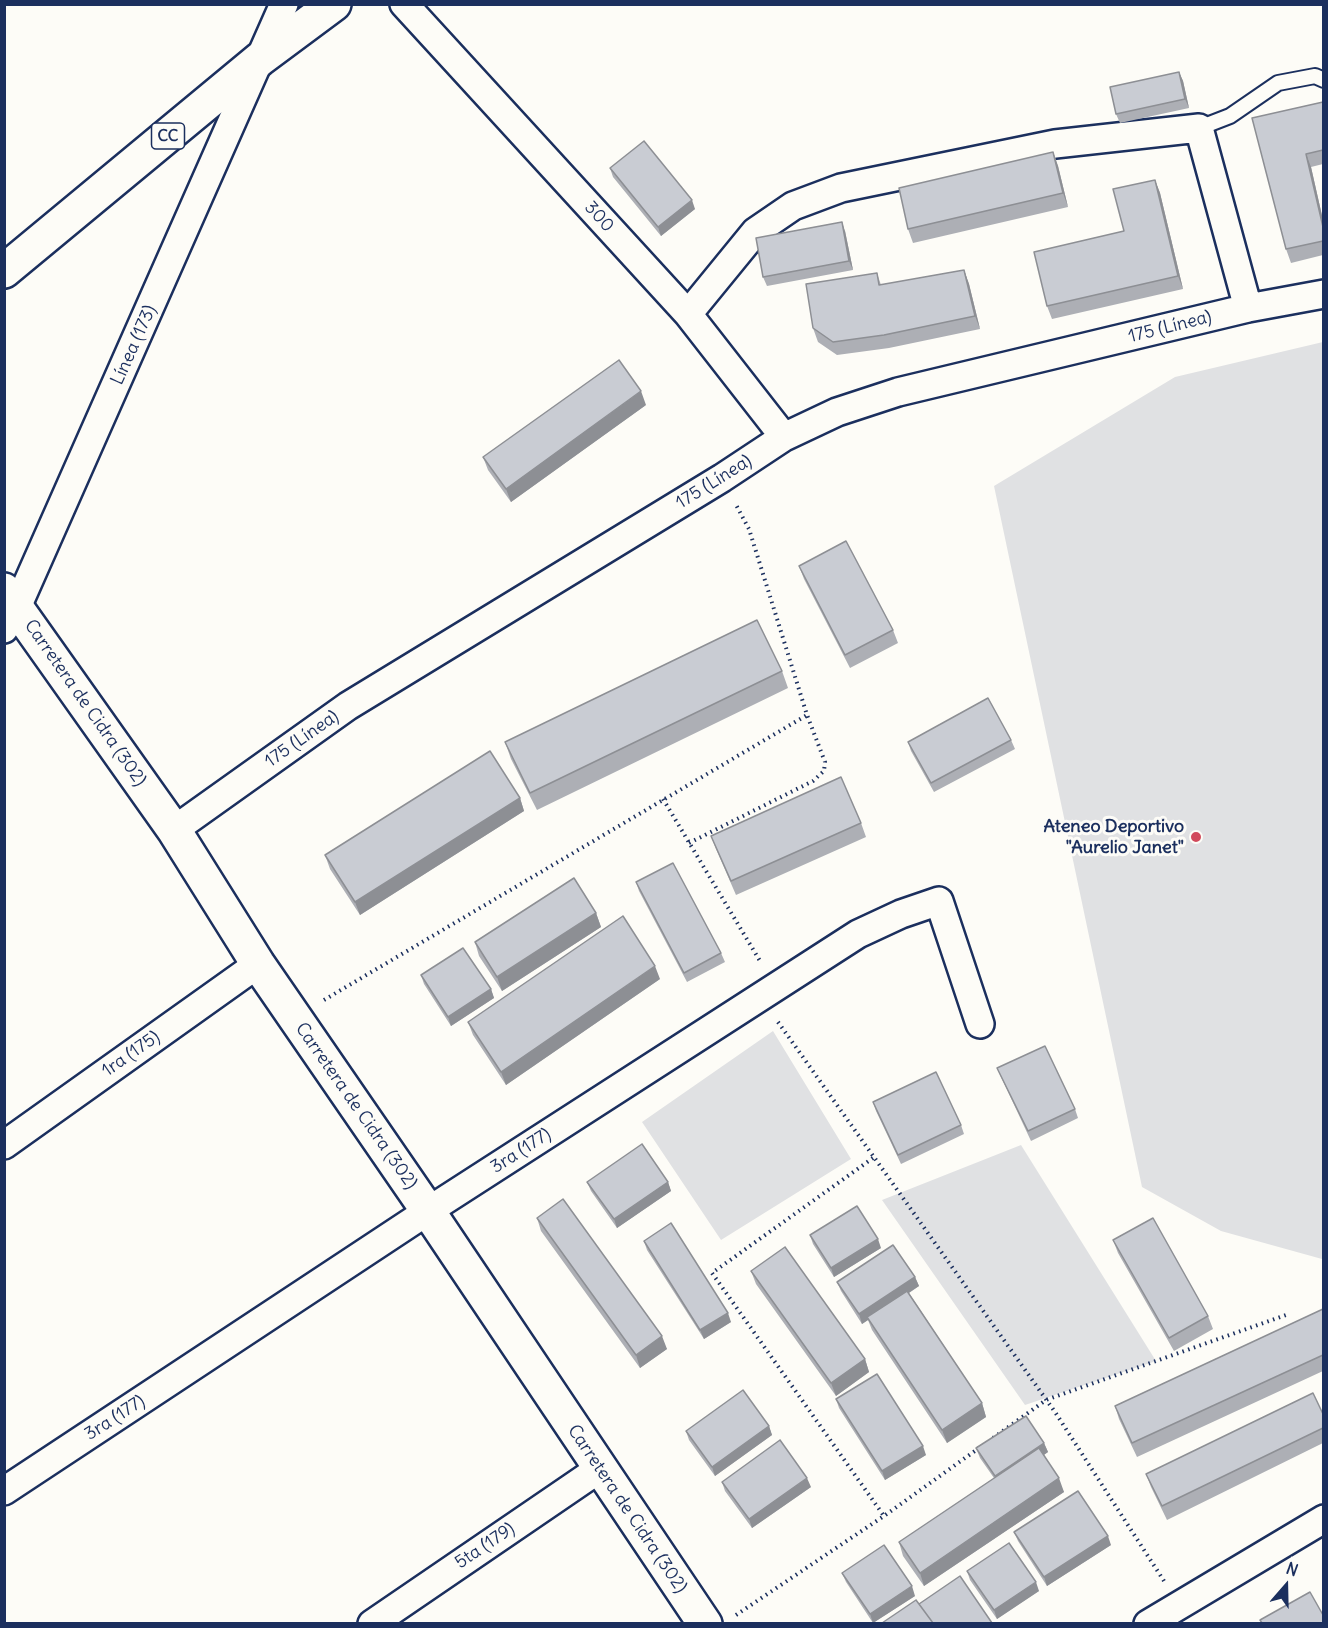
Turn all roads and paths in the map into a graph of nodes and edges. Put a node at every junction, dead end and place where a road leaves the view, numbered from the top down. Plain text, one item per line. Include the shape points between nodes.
1 (284, 4) edge
2 (334, 4) edge
3 (404, 4) edge
4 (260, 59) junction
5 (1323, 80) edge
6 (1199, 128) junction
7 (4, 271) edge
8 (1323, 294) edge
9 (1248, 308) junction
10 (688, 314) junction
11 (784, 437) junction
12 (722, 478) junction
13 (9, 608) edge
14 (807, 715) junction
15 (663, 800) junction
16 (174, 830) junction
17 (689, 843) junction
18 (258, 964) junction
19 (768, 992) junction
20 (295, 1018) junction
21 (980, 1024) dead end
22 (4, 1144) edge
23 (873, 1158) junction
24 (428, 1211) junction
25 (1286, 1315) dead end
26 (1046, 1400) junction
27 (599, 1469) junction
28 (4, 1491) edge
29 (884, 1516) junction
30 (1323, 1520) edge
31 (1179, 1605) junction
32 (719, 1620) edge
33 (372, 1623) edge
34 (1148, 1623) edge

1 - 4 street, Línea (173)
2 - 4 main road, CC
3 - 10 street, 300
4 - 7 main road, CC
4 - 13 street, Línea (173)
5 - 6 lane via 1315,76 1278,83 1230,116
6 - 9 street
6 - 10 street via 1055,144 841,188 793,206 755,232
8 - 9 street, 175 (Línea)
9 - 11 street, 175 (Línea) via 898,392 837,412
10 - 11 street, 300
11 - 12 street, 175 (Línea)
12 - 14 path via 749,528
12 - 16 street, 175 (Línea) via 348,706
13 - 16 main road, Carretera de Cidra (302)
14 - 15 path
14 - 17 path via 825,762 824,771
15 - 17 path
15 - 20 path
16 - 18 main road, Carretera de Cidra (302)
17 - 19 path
18 - 20 main road, Carretera de Cidra (302)
18 - 22 street, 1ra (175)
19 - 21 street, 3ra (177) via 858,934 939,901
19 - 23 path
19 - 24 street, 3ra (177)
20 - 24 main road, Carretera de Cidra (302)
23 - 26 path
23 - 29 path via 712,1273
24 - 27 main road, Carretera de Cidra (302)
24 - 28 street, 3ra (177)
25 - 26 path
26 - 29 path
26 - 31 path
27 - 32 main road, Carretera de Cidra (302)
27 - 33 street, 5ta (179)
29 - 32 path
30 - 31 street
31 - 34 street

